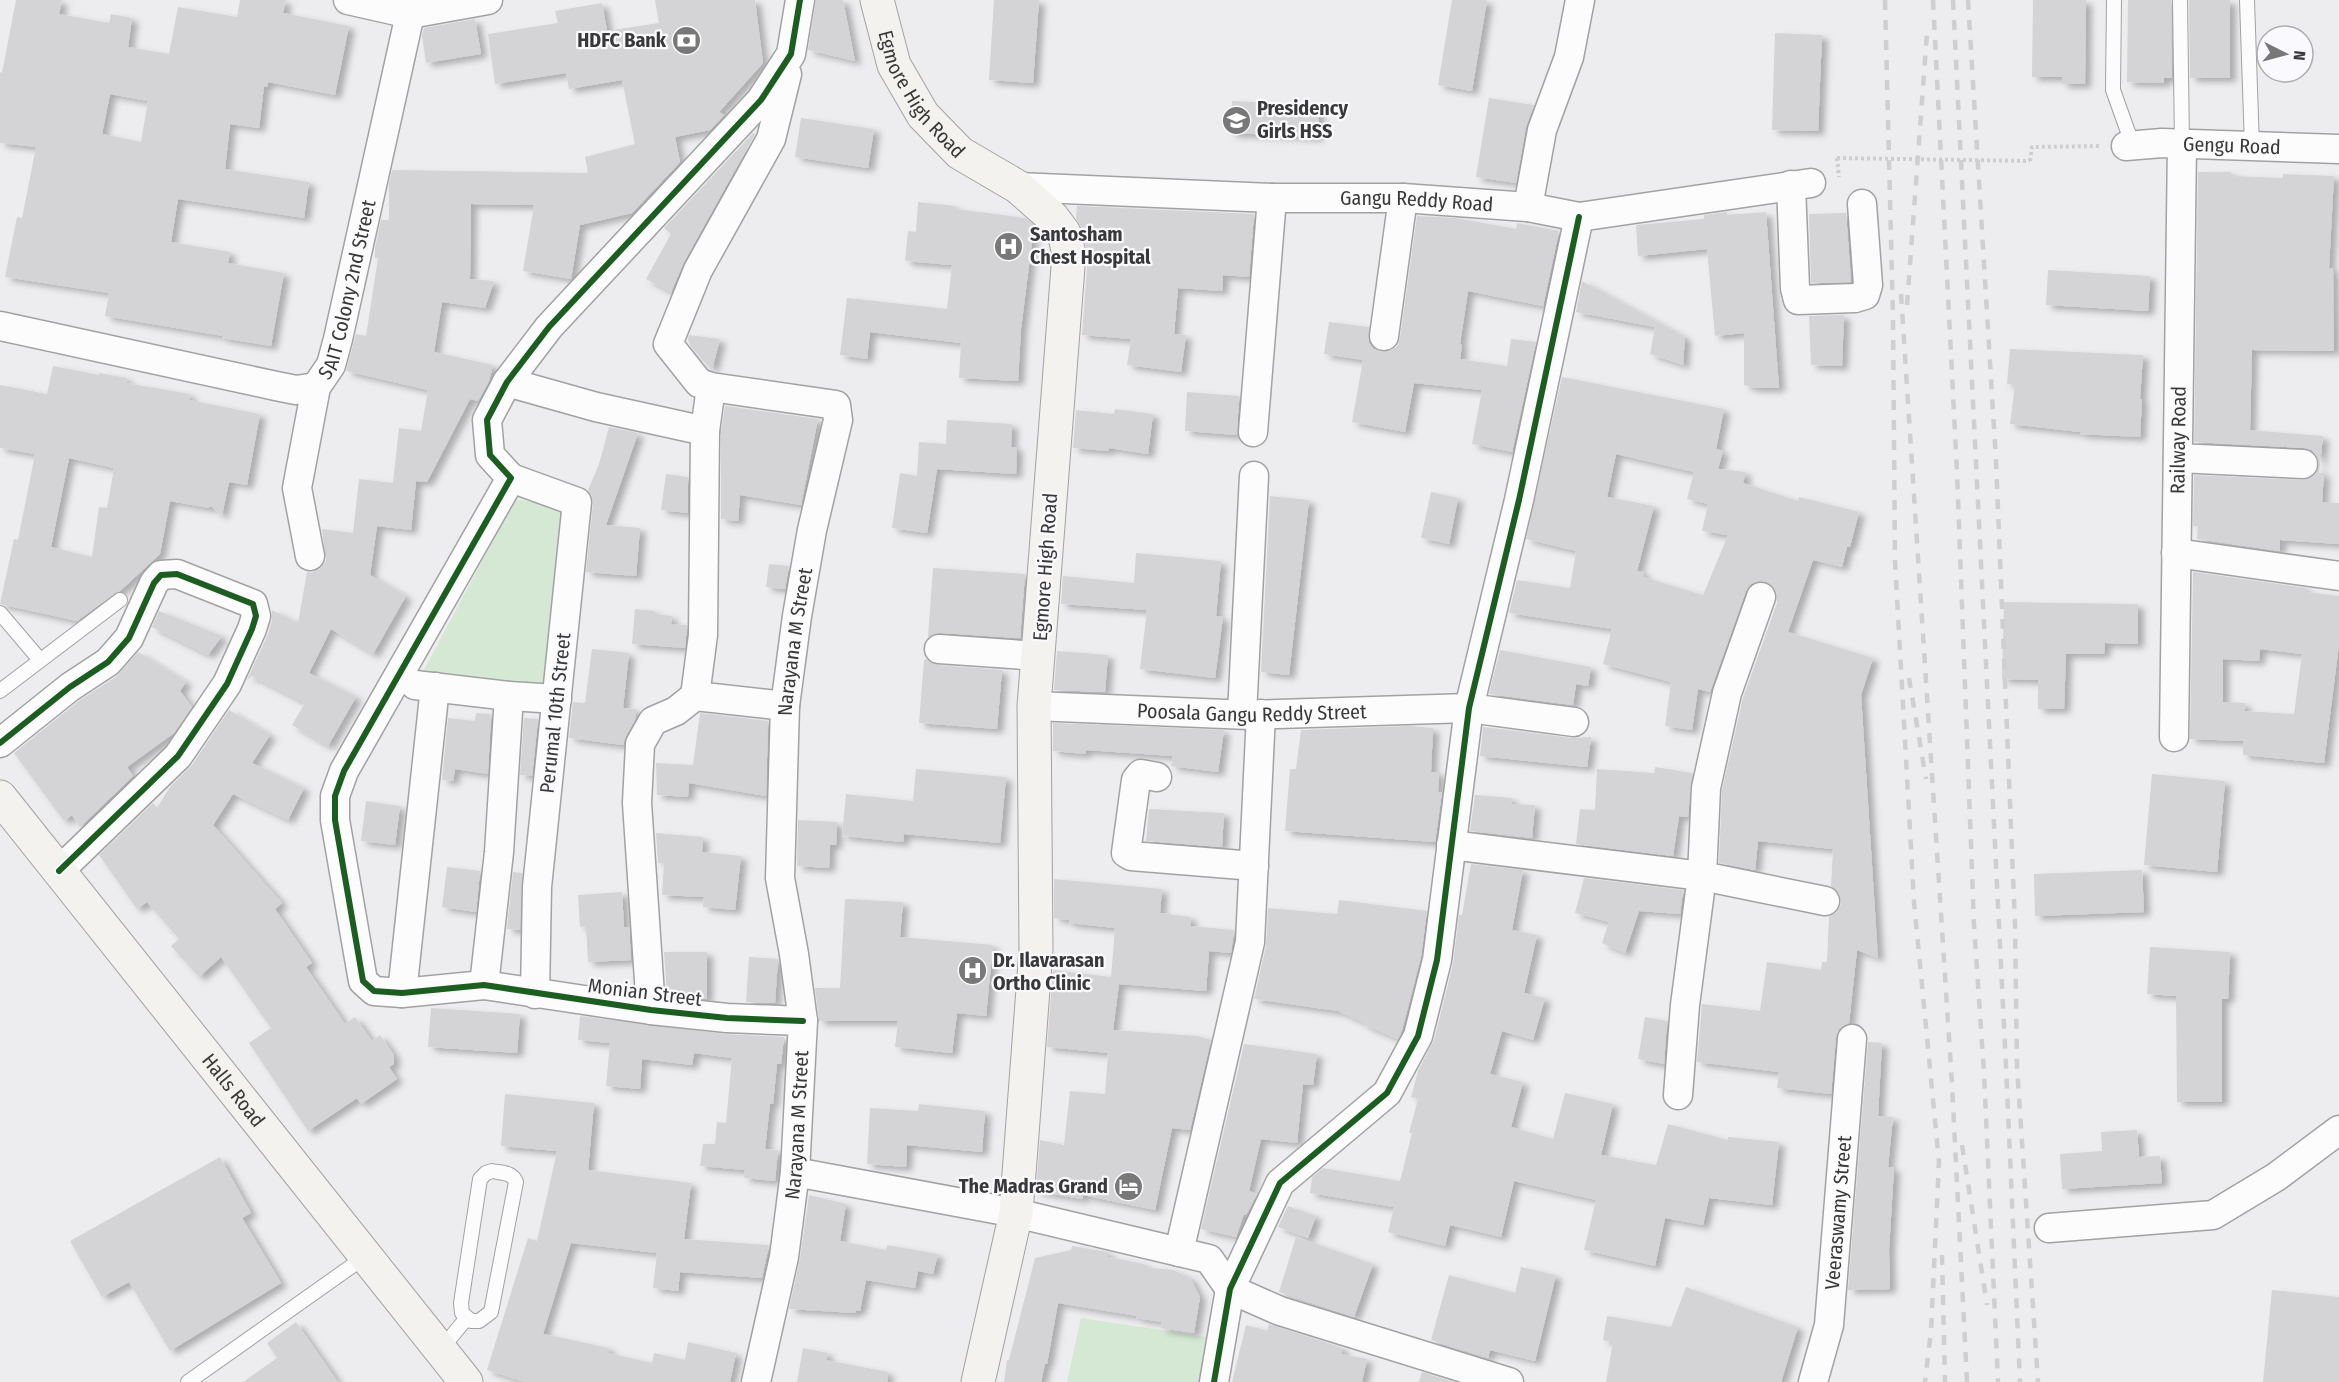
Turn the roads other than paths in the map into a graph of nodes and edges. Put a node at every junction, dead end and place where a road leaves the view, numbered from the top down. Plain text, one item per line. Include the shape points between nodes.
1 (348, 0) edge
2 (488, 0) edge
3 (800, 0) edge
4 (877, 0) edge
5 (1580, 0) edge
6 (2114, 0) edge
7 (2180, 0) edge
8 (2247, 0) edge
9 (410, 14) junction
10 (791, 54) junction
11 (2182, 144) junction
12 (2129, 146) joint
13 (2252, 147) junction
14 (2339, 149) edge
15 (1018, 187) junction
16 (1272, 198) junction
17 (1403, 198) junction
18 (1862, 204) dead end
19 (1528, 207) junction
20 (1579, 217) junction
21 (0, 326) edge
22 (1384, 336) dead end
23 (507, 382) junction
24 (316, 387) junction
25 (711, 387) junction
26 (705, 431) junction
27 (1253, 432) dead end
28 (2178, 458) junction
29 (2303, 464) dead end
30 (1254, 476) dead end
31 (511, 478) junction
32 (2176, 553) junction
33 (310, 556) dead end
34 (2339, 576) edge
35 (1761, 597) dead end
36 (120, 600) dead end
37 (2, 619) edge
38 (939, 649) dead end
39 (1038, 656) junction
40 (40, 660) junction
41 (395, 684) junction
42 (435, 687) junction
43 (0, 691) edge
44 (509, 696) junction
45 (695, 696) junction
46 (557, 699) junction
47 (784, 706) junction
48 (1034, 706) junction
49 (1469, 708) junction
50 (1252, 714) junction
51 (1574, 722) dead end
52 (2174, 737) dead end
53 (0, 743) edge
54 (1157, 777) dead end
55 (0, 797) edge
56 (1451, 845) junction
57 (1254, 866) junction
58 (59, 871) junction
59 (1702, 876) junction
60 (1825, 901) dead end
61 (484, 985) junction
62 (402, 993) junction
63 (535, 994) junction
64 (651, 1010) junction
65 (802, 1021) junction
66 (1852, 1039) dead end
67 (1678, 1095) dead end
68 (2339, 1130) edge
69 (795, 1172) junction
70 (1016, 1213) junction
71 (2049, 1227) dead end
72 (1179, 1252) junction
73 (366, 1256) junction
74 (1230, 1289) junction
75 (466, 1319) junction
76 (441, 1350) junction
77 (189, 1382) edge
78 (466, 1382) edge
79 (756, 1382) edge
80 (978, 1382) edge
81 (1214, 1382) edge
82 (1509, 1382) edge
83 (1813, 1382) edge

1 - 9 street
2 - 9 street
3 - 10 street
4 - 15 main road, Egmore High Road via 894,65 923,115 960,153
5 - 19 street via 1569,57 1542,130
6 - 12 lane via 2113,90
7 - 11 lane
8 - 13 lane
9 - 24 street, SAIT Colony 2nd Street via 334,356
10 - 23 street via 761,100 549,327
10 - 25 street, Narayana M Street via 771,139 698,270 668,344 699,383
11 - 12 street, Gengu Road
11 - 13 street, Gengu Road
11 - 28 street, Railway Road
13 - 14 street, Gengu Road
15 - 16 street, Gangu Reddy Road
15 - 39 main road, Egmore High Road via 1065,233 1069,254
16 - 17 street, Gangu Reddy Road
16 - 27 street
17 - 19 street, Gangu Reddy Road
17 - 22 street
18 - 20 street, Gangu Reddy Road via 1868,285 1865,295 1855,298 1798,300 1795,288 1801,184
19 - 20 street, Gangu Reddy Road
20 - 49 street via 1519,500
21 - 24 street, SAIT Colony 2nd Street via 296,390
23 - 26 street
23 - 31 street via 487,420 490,455
24 - 33 street via 297,488
25 - 26 street
25 - 47 street, Narayana M Street via 836,405 838,420 812,531
26 - 45 street via 704,635
28 - 29 street
28 - 32 street, Railway Road
30 - 50 street
31 - 41 street, Monian Street
31 - 46 street, Perumal 10th Street via 577,502
32 - 34 street
32 - 52 street, Railway Road
35 - 59 street via 1727,693 1706,788
36 - 40 lane
37 - 40 lane
38 - 39 street
39 - 48 main road, Egmore High Road
40 - 43 lane
41 - 42 street
41 - 62 street, Monian Street via 344,771 335,796 335,820 363,981 374,990
42 - 44 street
42 - 62 street
44 - 46 street
44 - 61 street via 499,852
45 - 47 street
45 - 64 street via 676,711 653,721 640,744 637,803
46 - 63 street, Perumal 10th Street via 537,887
47 - 65 street, Narayana M Street via 780,878
48 - 50 street, Poosala Gangu Reddy Street
48 - 70 main road, Egmore High Road via 1036,950
49 - 50 street, Poosala Gangu Reddy Street
49 - 51 street, Poosala Gangu Reddy Street
49 - 56 street
50 - 57 street
53 - 58 street via 108,662 129,638 161,575 177,574 255,606 252,629 227,684 177,756
54 - 57 street via 1141,774 1136,780 1126,853
55 - 58 main road, Halls Road
56 - 59 street
56 - 74 street via 1437,960 1418,1036 1387,1093 1280,1183
57 - 72 street via 1250,942
58 - 73 main road, Halls Road
59 - 60 street
59 - 67 street
61 - 62 street, Monian Street
61 - 63 street, Monian Street
63 - 64 street, Monian Street
64 - 65 street, Monian Street
65 - 69 street, Narayana M Street
66 - 83 street, Veeraswamy Street via 1829,1325
68 - 71 street via 2276,1177 2213,1215
69 - 70 street
69 - 79 street, Narayana M Street via 784,1257
70 - 72 street
70 - 80 main road, Egmore High Road
72 - 74 street via 1209,1259
73 - 76 main road, Halls Road
73 - 77 lane
74 - 81 street
74 - 82 street via 1280,1311
75 - 75 lane via 461,1303 480,1179 486,1173 508,1174 516,1182 491,1312 479,1321
75 - 76 lane
76 - 78 main road, Halls Road

